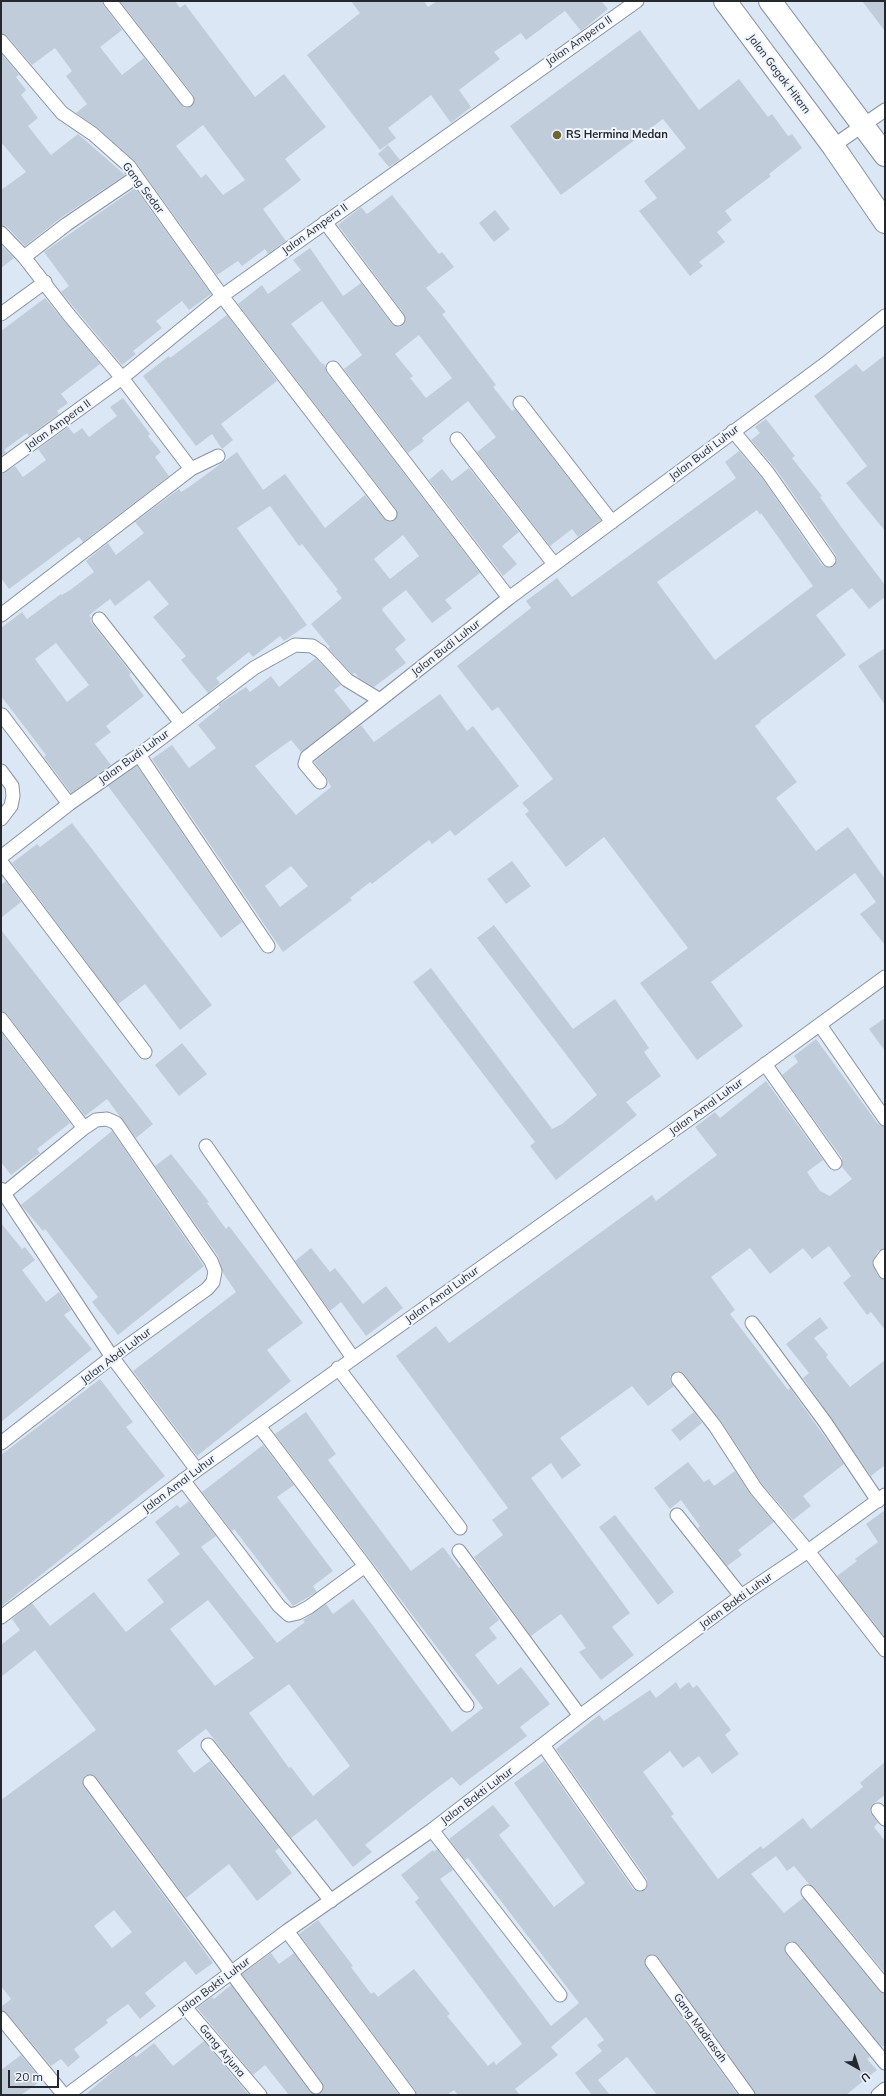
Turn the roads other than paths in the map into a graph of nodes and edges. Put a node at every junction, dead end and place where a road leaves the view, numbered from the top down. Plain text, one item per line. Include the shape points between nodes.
1 (110, 1) edge
2 (637, 1) edge
3 (725, 1) edge
4 (770, 1) edge
5 (1, 41) edge
6 (187, 100) dead end
7 (885, 110) edge
8 (863, 125) junction
9 (833, 146) junction
10 (885, 155) edge
11 (136, 177) junction
12 (325, 222) junction
13 (885, 222) edge
14 (1, 233) edge
15 (24, 257) junction
16 (45, 282) junction
17 (222, 296) junction
18 (1, 314) edge
19 (885, 316) edge
20 (398, 319) dead end
21 (333, 368) dead end
22 (122, 378) junction
23 (520, 403) dead end
24 (734, 431) junction
25 (457, 439) dead end
26 (218, 456) dead end
27 (1, 466) edge
28 (191, 469) junction
29 (390, 514) dead end
30 (612, 522) junction
31 (829, 560) dead end
32 (554, 564) junction
33 (509, 598) junction
34 (1, 615) edge
35 (99, 619) dead end
36 (380, 700) junction
37 (2, 715) dead end
38 (181, 723) junction
39 (139, 755) junction
40 (1, 771) edge
41 (320, 782) dead end
42 (69, 804) junction
43 (1, 819) edge
44 (1, 857) edge
45 (1, 862) edge
46 (268, 946) dead end
47 (885, 977) edge
48 (1, 1019) edge
49 (820, 1025) junction
50 (146, 1052) dead end
51 (765, 1064) junction
52 (885, 1119) edge
53 (84, 1128) junction
54 (206, 1146) dead end
55 (835, 1163) dead end
56 (2, 1192) edge
57 (885, 1256) edge
58 (885, 1272) edge
59 (752, 1323) dead end
60 (112, 1357) junction
61 (353, 1358) junction
62 (338, 1368) junction
63 (678, 1379) dead end
64 (259, 1426) junction
65 (3, 1437) edge
66 (197, 1470) junction
67 (183, 1480) junction
68 (883, 1498) edge
69 (677, 1515) dead end
70 (460, 1528) dead end
71 (459, 1550) dead end
72 (808, 1551) junction
73 (365, 1566) junction
74 (741, 1596) junction
75 (1, 1617) edge
76 (885, 1650) edge
77 (467, 1705) dead end
78 (580, 1716) junction
79 (208, 1745) dead end
80 (543, 1745) junction
81 (90, 1782) dead end
82 (432, 1830) junction
83 (640, 1884) dead end
84 (808, 1892) dead end
85 (331, 1901) junction
86 (287, 1931) junction
87 (792, 1949) dead end
88 (652, 1962) dead end
89 (232, 1973) junction
90 (885, 1986) edge
91 (560, 1995) dead end
92 (185, 2007) junction
93 (1, 2018) edge
94 (885, 2063) edge
95 (316, 2087) dead end
96 (885, 2089) edge
97 (70, 2094) edge
98 (260, 2095) edge
99 (409, 2095) edge
100 (748, 2095) edge
101 (878, 2095) edge

1 - 6 street
2 - 12 street, Jalan Ampera II
3 - 9 highway, Jalan Gagak Hitam
4 - 8 highway
5 - 11 street, Gang Sedar via 62,113 114,152 129,166
7 - 8 street
8 - 9 street
8 - 10 highway
9 - 13 highway, Jalan Gagak Hitam
11 - 15 street
11 - 17 street, Gang Sedar
12 - 17 street, Jalan Ampera II
12 - 20 street
14 - 15 street
15 - 16 street
16 - 18 street
16 - 22 street
17 - 22 street, Jalan Ampera II
17 - 29 street, Gang Sedar
19 - 24 street, Jalan Budi Luhur
21 - 33 street
22 - 27 street, Jalan Ampera II
22 - 28 street
23 - 30 street
24 - 30 street, Jalan Budi Luhur
24 - 31 street via 768,473
25 - 32 street
26 - 28 street
28 - 34 street
30 - 32 street, Jalan Budi Luhur
32 - 33 street, Jalan Budi Luhur
33 - 36 street, Jalan Budi Luhur
35 - 38 street
36 - 38 street, Jalan Budi Luhur via 347,680 312,646 295,645 254,668
36 - 41 street via 307,757 305,764
37 - 42 street
38 - 39 street, Jalan Budi Luhur
39 - 42 street, Jalan Budi Luhur
39 - 46 street
40 - 43 street via 12,786 11,806
42 - 44 street, Jalan Budi Luhur
45 - 50 street
47 - 49 street, Jalan Amal Luhur
48 - 53 street
49 - 51 street, Jalan Amal Luhur
49 - 52 street
51 - 55 street
51 - 61 street, Jalan Amal Luhur
53 - 56 street
53 - 60 street, Jalan Abdi Luhur via 102,1119 116,1123 211,1260 215,1271 213,1282 207,1289
54 - 61 street
56 - 60 street
57 - 58 street via 880,1264
59 - 68 street
60 - 65 street, Jalan Abdi Luhur
60 - 66 street
61 - 62 street, Jalan Amal Luhur
62 - 64 street, Jalan Amal Luhur
62 - 70 street
63 - 72 street via 715,1426 756,1488
64 - 66 street, Jalan Amal Luhur
64 - 73 street
66 - 67 street, Jalan Amal Luhur
67 - 73 street via 279,1606 290,1615 308,1607
67 - 75 street, Jalan Amal Luhur
68 - 72 street, Jalan Bakti Luhur
69 - 74 street
71 - 78 street
72 - 74 street, Jalan Bakti Luhur
72 - 76 street
73 - 77 street
74 - 78 street, Jalan Bakti Luhur
78 - 80 street, Jalan Bakti Luhur
79 - 85 street
80 - 82 street, Jalan Bakti Luhur
80 - 83 street
81 - 89 street
82 - 85 street, Jalan Bakti Luhur
82 - 91 street
84 - 90 street
85 - 86 street, Jalan Bakti Luhur
86 - 89 street, Jalan Bakti Luhur
86 - 99 street
87 - 94 street
88 - 100 street, Gang Madrasah
89 - 92 street, Jalan Bakti Luhur
89 - 95 street
92 - 97 street, Jalan Bakti Luhur
92 - 98 street, Gang Arjuna
93 - 97 street
96 - 101 street

